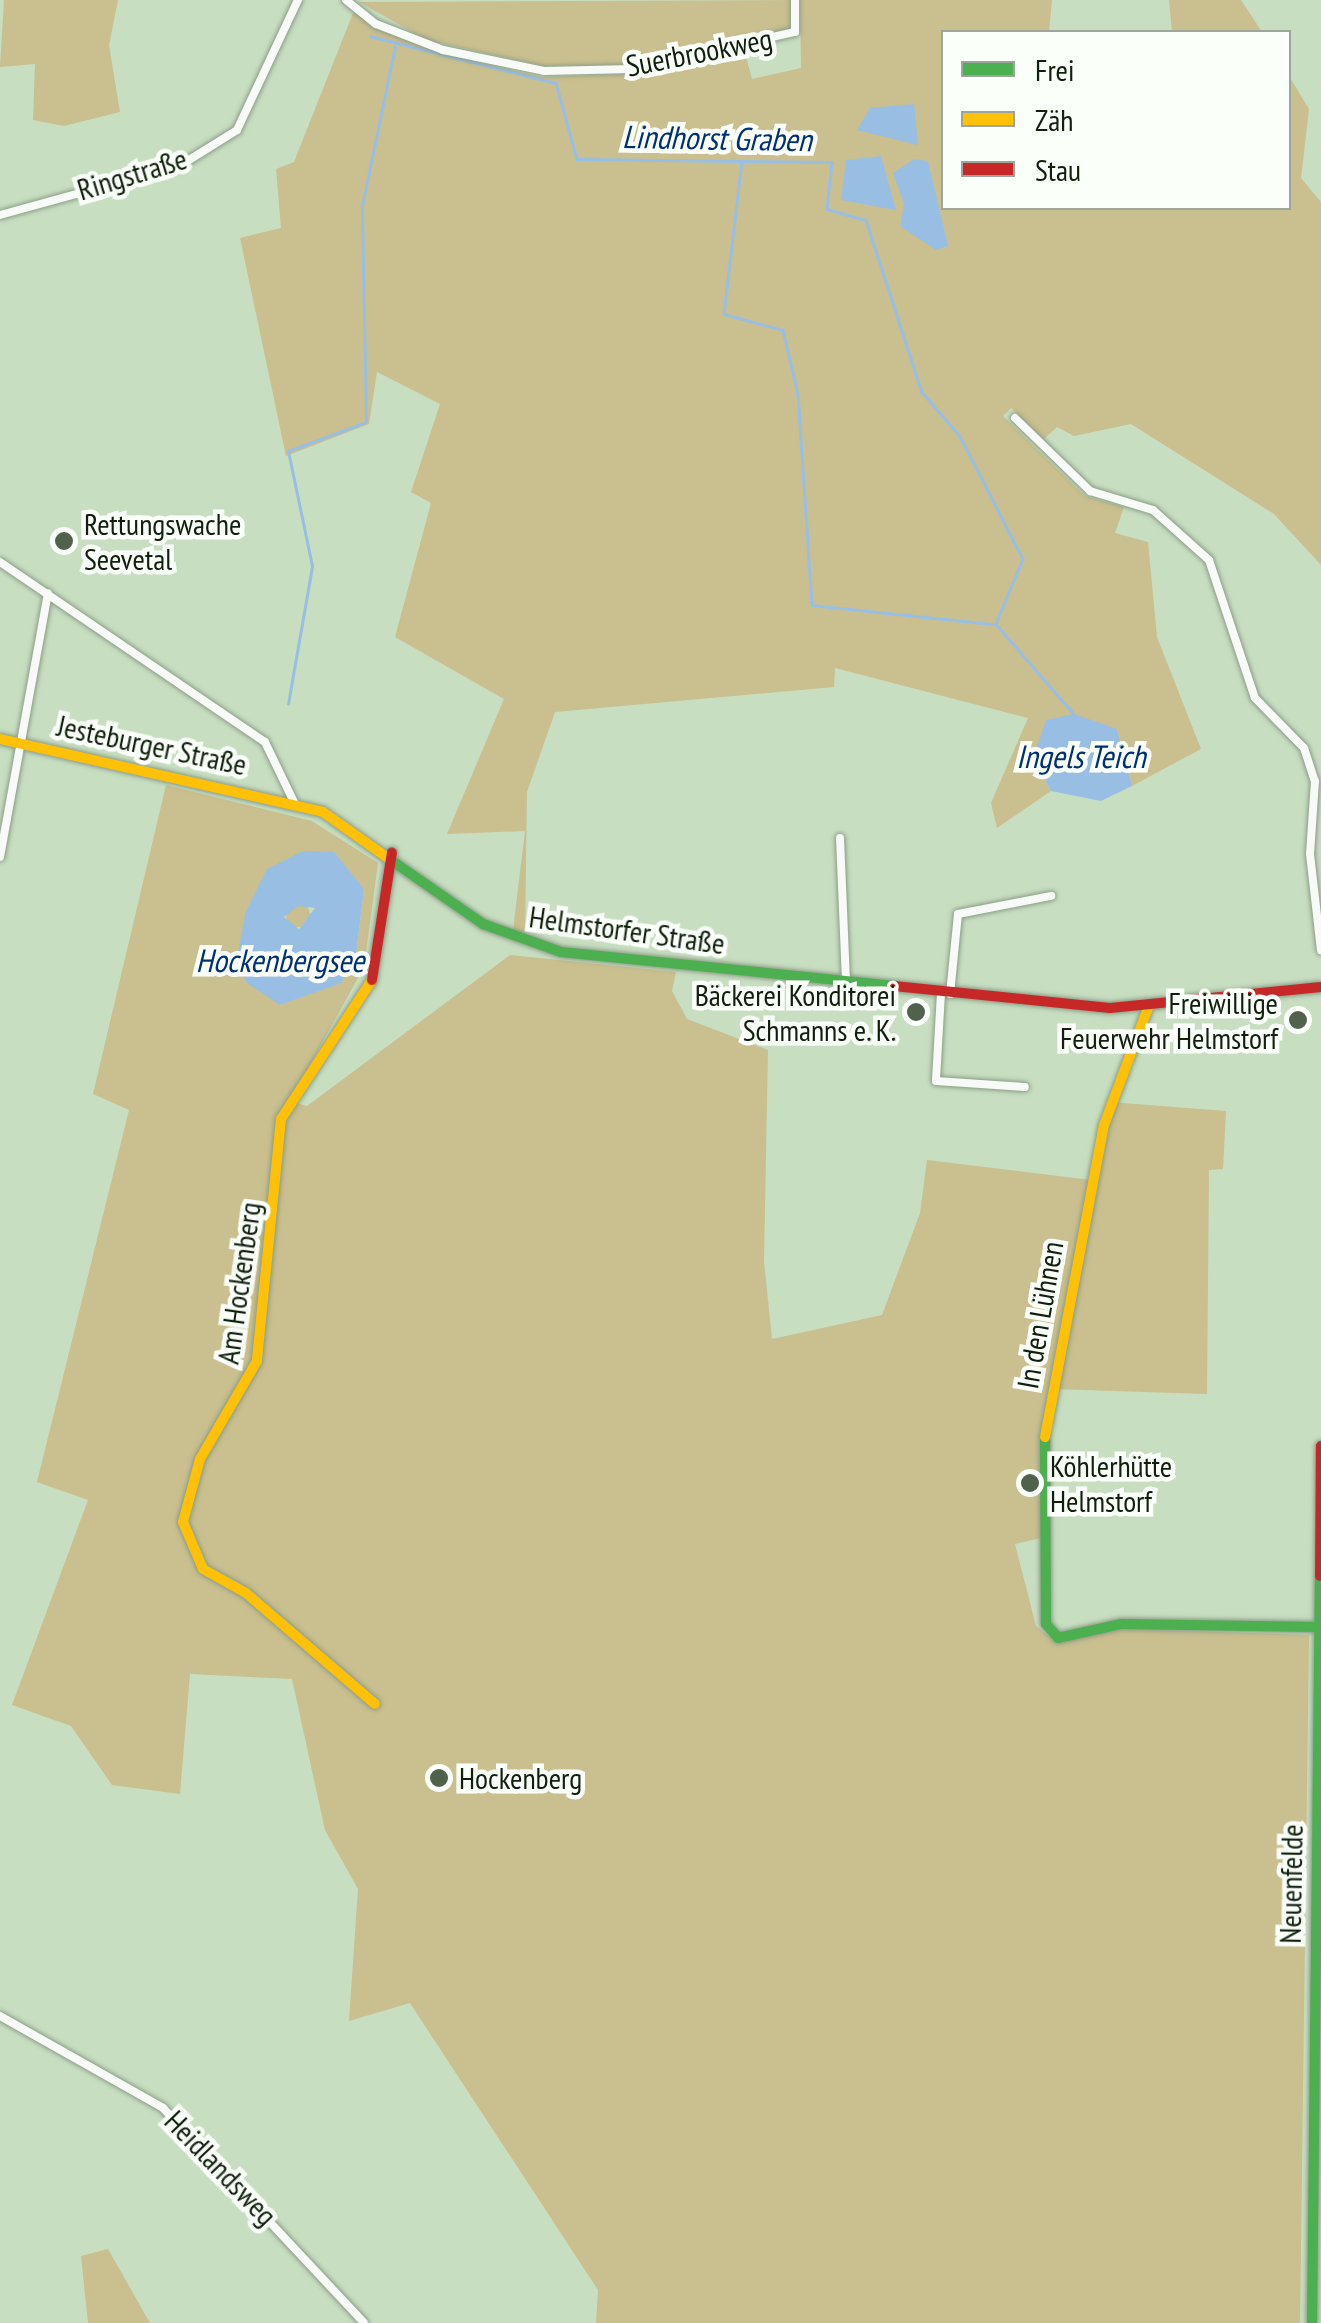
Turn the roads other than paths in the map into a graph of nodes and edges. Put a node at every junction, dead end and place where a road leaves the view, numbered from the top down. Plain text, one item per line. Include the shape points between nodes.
1 (297, 0) edge
2 (346, 0) edge
3 (795, 0) edge
4 (0, 215) edge
5 (1014, 418) dead end
6 (0, 562) edge
7 (48, 593) junction
8 (0, 739) edge
9 (21, 742) junction
10 (1318, 781) edge
11 (294, 802) junction
12 (840, 838) dead end
13 (392, 852) junction
14 (0, 857) edge
15 (1051, 896) dead end
16 (1321, 950) edge
17 (846, 982) junction
18 (1321, 987) edge
19 (946, 993) junction
20 (1148, 1008) junction
21 (1026, 1087) dead end
22 (1321, 1446) edge
23 (1319, 1626) edge
24 (375, 1704) dead end
25 (0, 2016) edge
26 (1318, 2115) edge
27 (364, 2323) edge
28 (1312, 2323) edge

1 - 4 street, Ringstraße via 237,130 181,164
2 - 3 street, Suerbrookweg via 376,24 442,50 544,71 633,69 794,32
5 - 10 street via 1090,491 1152,510 1204,554 1255,698 1304,748
6 - 7 street
7 - 9 street
7 - 11 street via 266,742
8 - 9 street, Jesteburger Straße
9 - 11 street, Jesteburger Straße
9 - 14 street
10 - 16 street via 1310,854
11 - 13 street, Helmstorfer Straße
12 - 17 street
13 - 17 street, Helmstorfer Straße via 483,924 532,947
13 - 24 street, Am Hockenberg via 370,991 282,1118 256,1360 200,1458 182,1522 203,1570 246,1593
15 - 19 street via 958,914
17 - 19 street, Helmstorfer Straße
18 - 20 street, Helmstorfer Straße
19 - 20 street, Helmstorfer Straße
19 - 21 street via 936,1082
20 - 23 street, In den Lühnen via 1104,1125 1046,1423 1046,1624 1058,1638 1121,1624
22 - 23 street, Neuenfelde
23 - 26 street, Neuenfelde
25 - 27 street, Heidlandsweg via 163,2108
26 - 28 street, Neuenfelde

